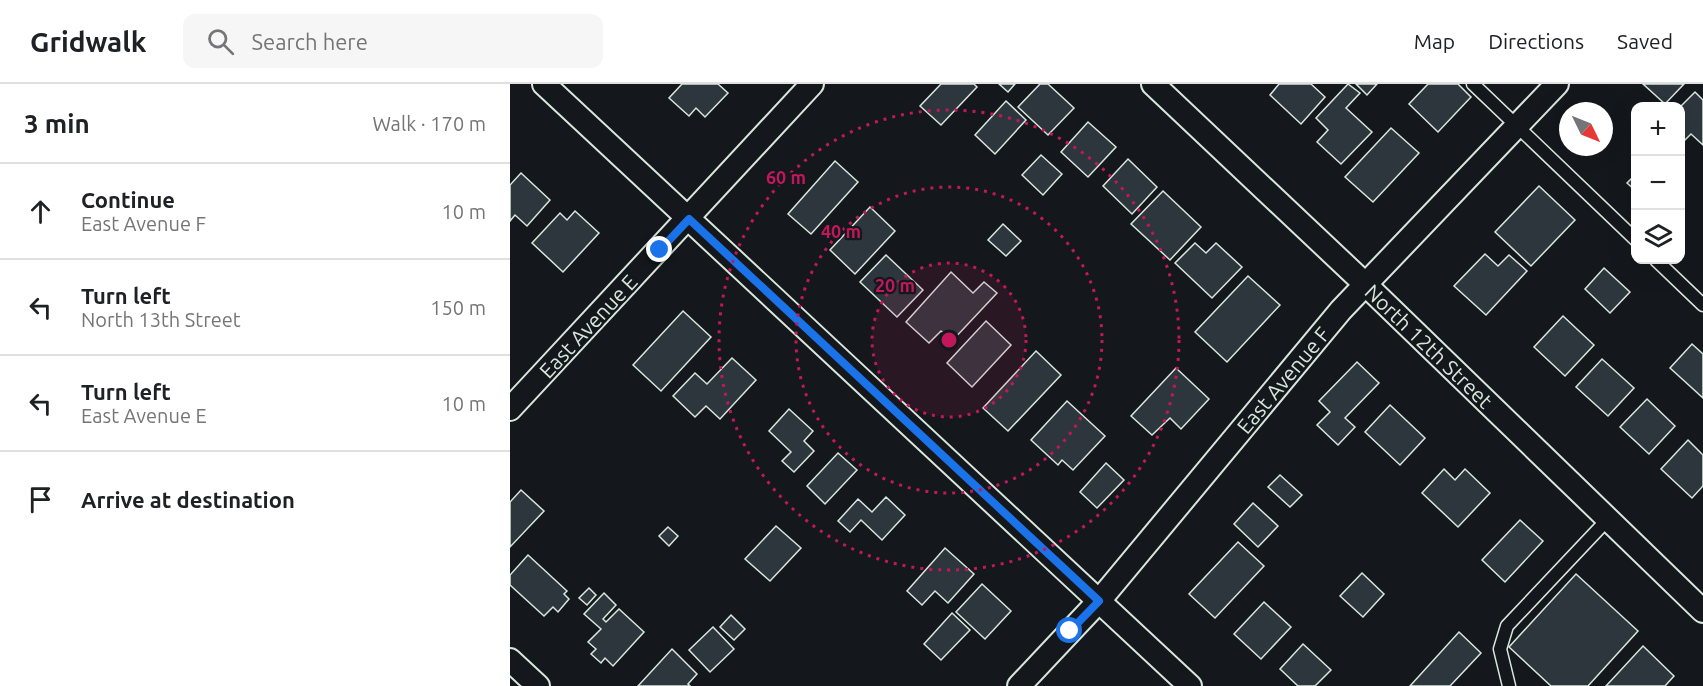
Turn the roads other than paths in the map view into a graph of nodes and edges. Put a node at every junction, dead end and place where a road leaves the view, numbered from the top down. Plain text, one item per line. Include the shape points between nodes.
1 (544, 84) edge
2 (812, 84) edge
3 (1153, 84) edge
4 (1473, 84) edge
5 (1557, 84) edge
6 (1517, 126) junction
7 (689, 219) junction
8 (1631, 236) edge
9 (1660, 264) edge
10 (1365, 284) junction
11 (1703, 305) edge
12 (510, 410) edge
13 (1608, 519) junction
14 (1099, 601) junction
15 (1703, 611) edge
16 (510, 660) edge
17 (538, 686) edge
18 (1019, 686) edge
19 (1190, 686) edge
20 (1509, 686) edge

1 - 7 street
2 - 7 street, East Avenue E
3 - 10 street, North 12th Street
4 - 6 lane
5 - 6 street, East Avenue F
6 - 8 lane
6 - 10 street, East Avenue F
7 - 12 street, East Avenue E
7 - 14 street
9 - 11 lane
10 - 13 street, North 12th Street
10 - 14 street, East Avenue F
13 - 15 street, North 12th Street
13 - 20 lane via 1507,626 1500,649
14 - 18 street, East Avenue F
14 - 19 street
16 - 17 street

